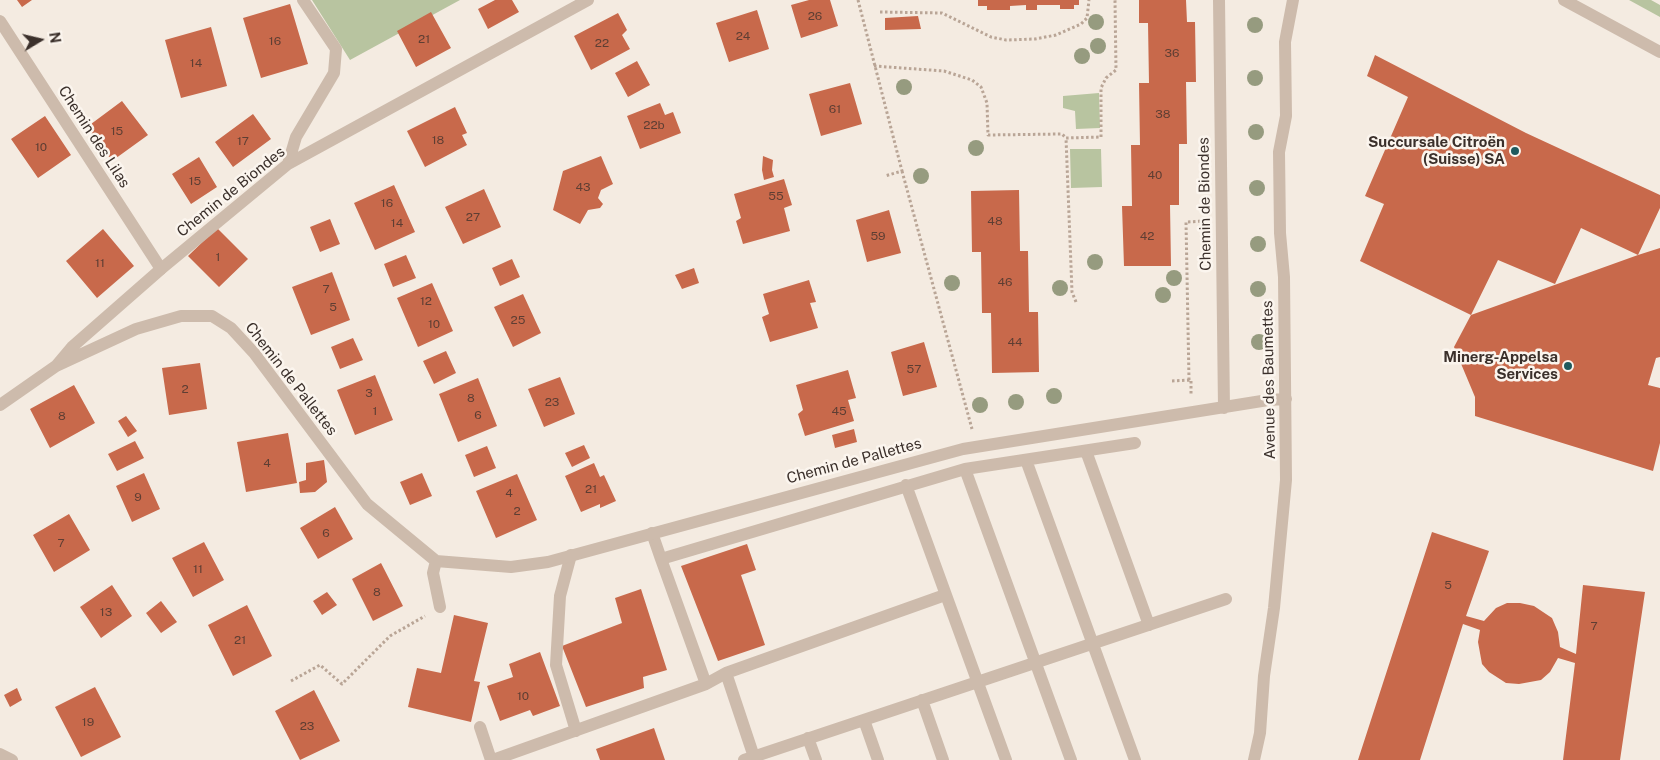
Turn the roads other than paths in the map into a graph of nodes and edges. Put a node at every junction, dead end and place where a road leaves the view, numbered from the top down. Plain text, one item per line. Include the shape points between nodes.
1 (303, 0) edge
2 (588, 0) edge
3 (1219, 0) edge
4 (1293, 0) edge
5 (1564, 0) edge
6 (0, 21) edge
7 (1660, 52) edge
8 (288, 164) junction
9 (161, 269) junction
10 (56, 366) junction
11 (1286, 399) junction
12 (0, 405) edge
13 (1224, 408) junction
14 (1134, 443) dead end
15 (1086, 451) junction
16 (1026, 460) junction
17 (965, 469) junction
18 (906, 485) junction
19 (652, 533) junction
20 (572, 555) junction
21 (661, 558) junction
22 (436, 561) junction
23 (945, 595) junction
24 (1226, 599) dead end
25 (440, 607) road end
26 (1148, 624) junction
27 (1092, 643) junction
28 (1036, 662) junction
29 (726, 673) junction
30 (978, 682) junction
31 (706, 684) junction
32 (922, 700) junction
33 (864, 720) junction
34 (480, 727) dead end
35 (576, 730) junction
36 (808, 738) junction
37 (0, 754) edge
38 (751, 759) edge
39 (12, 760) edge
40 (492, 760) edge
41 (816, 760) edge
42 (878, 760) edge
43 (943, 760) edge
44 (1006, 760) edge
45 (1071, 760) edge
46 (1135, 760) edge
47 (1254, 760) edge

1 - 8 street via 336,49 334,73 296,137
2 - 8 street, Chemin de Biondes
3 - 13 street, Chemin de Biondes
4 - 11 street, Avenue des Baumettes via 1285,42 1286,116 1279,152
5 - 7 street
6 - 9 street, Chemin des Lilas
8 - 9 street, Chemin de Biondes
9 - 10 street, Chemin de Biondes
10 - 12 street, Chemin de Biondes
10 - 22 street, Chemin de Pallettes via 136,329 181,316 212,316 231,328 254,353 367,504
11 - 13 street, Chemin de Pallettes
11 - 47 street, Avenue des Baumettes via 1286,480 1260,733
13 - 19 street, Chemin de Pallettes via 976,446
14 - 15 street
15 - 16 street
15 - 26 street
16 - 17 street
16 - 27 street
17 - 18 street
17 - 28 street
18 - 21 street
18 - 23 street
19 - 20 street, Chemin de Pallettes
19 - 21 street
20 - 22 street, Chemin de Pallettes via 511,567
20 - 35 street via 560,596 556,665
21 - 31 street
22 - 25 street via 433,573
23 - 29 street
23 - 30 street
24 - 26 street
26 - 27 street
27 - 28 street
27 - 46 street
28 - 30 street
28 - 45 street
29 - 31 street
29 - 38 street
30 - 32 street
30 - 44 street
31 - 35 street
32 - 33 street
32 - 43 street
33 - 36 street
33 - 42 street
34 - 40 street
35 - 40 street
36 - 38 street
36 - 41 street
37 - 39 street

